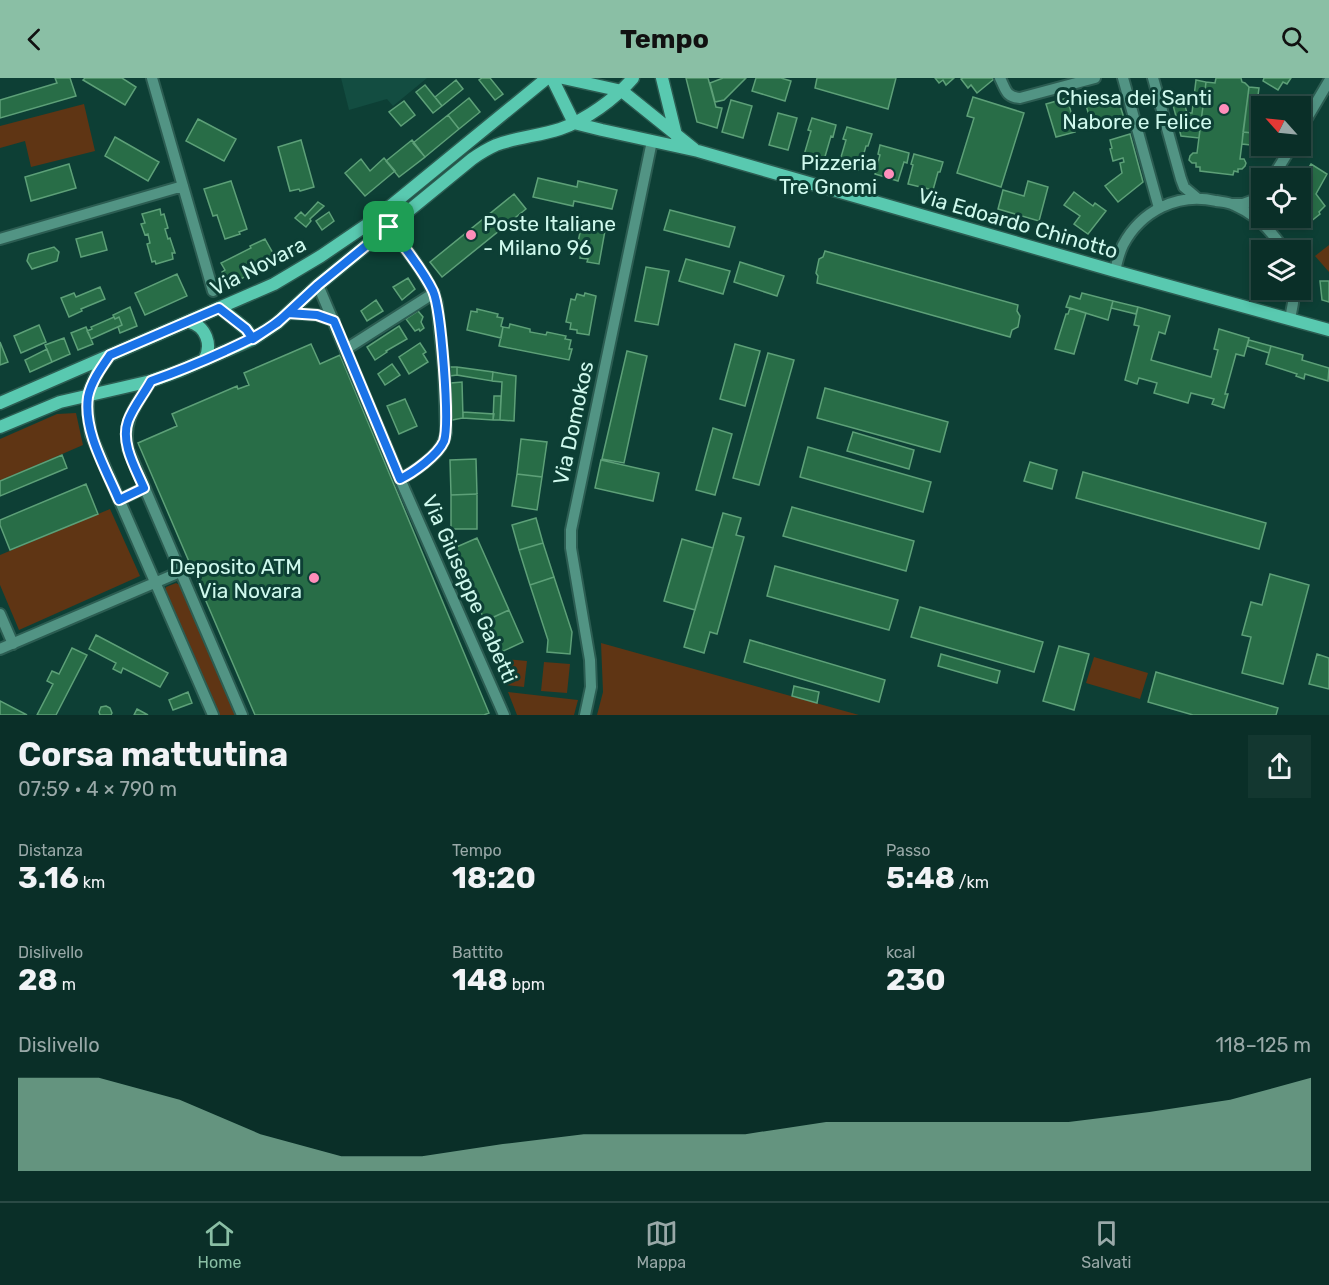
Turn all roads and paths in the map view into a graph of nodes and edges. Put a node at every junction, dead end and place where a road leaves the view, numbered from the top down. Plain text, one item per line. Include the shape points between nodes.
1 (152, 78) edge
2 (549, 78) edge
3 (563, 78) edge
4 (633, 78) edge
5 (662, 78) edge
6 (1000, 78) edge
7 (1095, 78) edge
8 (1123, 78) edge
9 (1153, 78) edge
10 (1329, 81) edge
11 (622, 91) junction
12 (1311, 111) edge
13 (574, 123) junction
14 (676, 135) junction
15 (652, 141) junction
16 (698, 151) junction
17 (183, 186) junction
18 (1197, 198) junction
19 (1251, 201) edge
20 (1232, 204) junction
21 (1159, 208) junction
22 (1251, 214) edge
23 (389, 227) junction
24 (0, 239) edge
25 (1115, 271) junction
26 (318, 285) junction
27 (213, 291) dead end
28 (434, 293) junction
29 (1293, 300) edge
30 (219, 308) junction
31 (288, 313) junction
32 (1290, 319) junction
33 (334, 321) junction
34 (189, 322) junction
35 (1329, 330) edge
36 (253, 339) junction
37 (346, 349) junction
38 (110, 355) junction
39 (204, 360) junction
40 (151, 381) junction
41 (88, 395) junction
42 (0, 403) edge
43 (0, 427) edge
44 (400, 479) junction
45 (144, 488) junction
46 (119, 500) junction
47 (180, 572) junction
48 (155, 582) junction
49 (0, 614) edge
50 (13, 644) junction
51 (0, 649) edge
52 (503, 711) edge
53 (213, 715) edge
54 (242, 715) edge
55 (585, 715) edge

1 - 17 street
2 - 13 street
2 - 30 street, Via Novara via 358,231 274,284
3 - 11 street
4 - 11 street, Via Novara
5 - 14 street
6 - 7 street via 1008,94 1020,98
8 - 21 street
9 - 18 street via 1181,179
10 - 12 street
11 - 13 street, Via Novara
11 - 14 street
13 - 15 street, Via Edoardo Chinotto
13 - 23 street, Via Novara via 486,150
14 - 16 street
15 - 16 street, Via Edoardo Chinotto
15 - 55 street, Via Domokos via 570,539 590,667 591,687
16 - 25 street, Via Edoardo Chinotto
17 - 24 street
17 - 27 street
18 - 20 street
18 - 21 street via 1172,201
19 - 20 street
20 - 22 street
21 - 25 street via 1130,234
23 - 26 street, Via Novara
23 - 28 street
25 - 32 street, Via Edoardo Chinotto
26 - 31 street, Via Novara
26 - 33 street, Via Giuseppe Gabetti
28 - 37 street
28 - 44 street via 444,369 446,433 436,453
29 - 32 street
30 - 34 street, Via Novara
30 - 36 street
31 - 33 street
31 - 36 street, Via Novara
32 - 35 street, Via Edoardo Chinotto
33 - 37 street, Via Giuseppe Gabetti
34 - 38 street, Via Novara
34 - 39 street via 206,335 208,354
36 - 39 street, Via Novara
37 - 44 street, Via Giuseppe Gabetti
38 - 41 street
38 - 42 street, Via Novara
39 - 40 street, Via Novara
40 - 41 street, Via Novara
40 - 45 street via 128,420 126,436
41 - 43 street, Via Novara
41 - 46 street via 91,435
44 - 52 street, Via Giuseppe Gabetti
45 - 46 street
45 - 47 street
46 - 48 street
47 - 48 street
47 - 54 street
48 - 50 street
48 - 53 street
49 - 50 street
50 - 51 street

